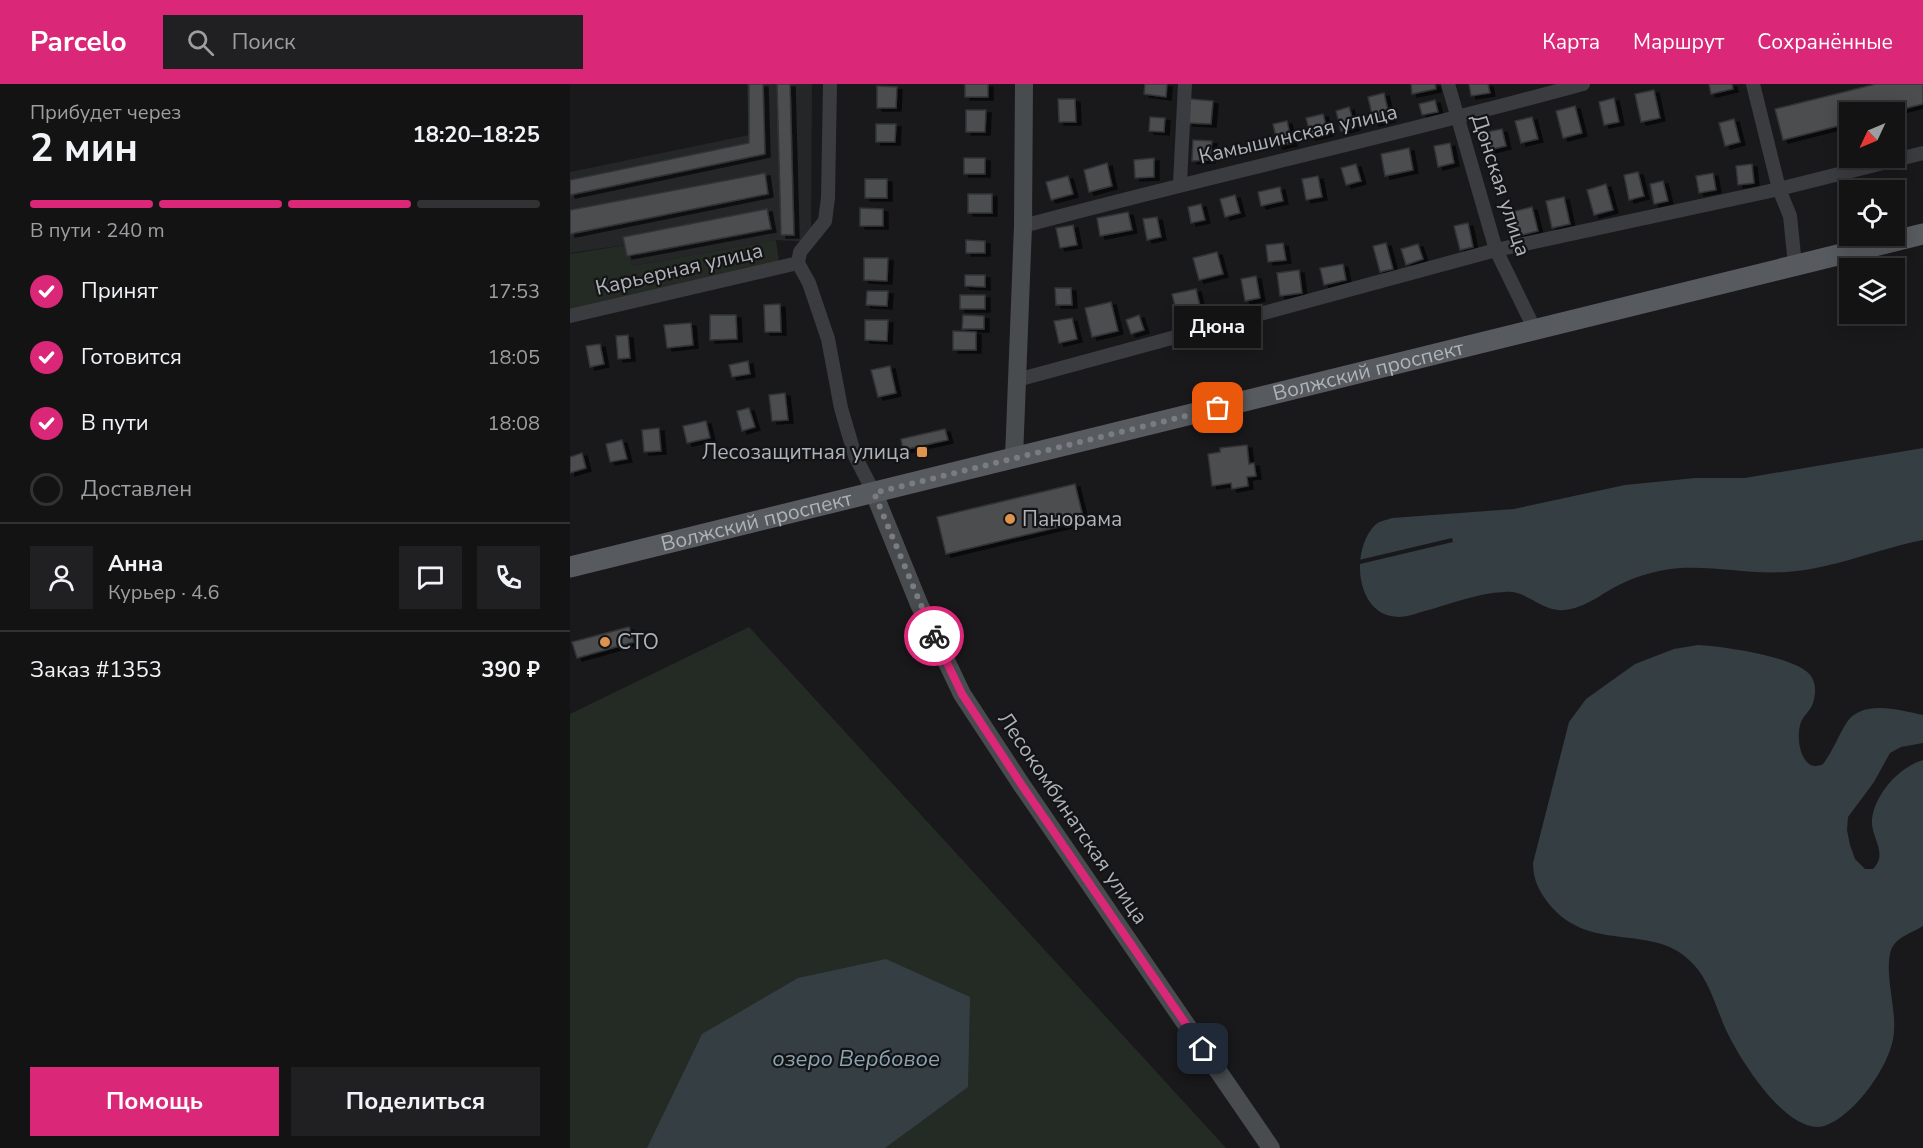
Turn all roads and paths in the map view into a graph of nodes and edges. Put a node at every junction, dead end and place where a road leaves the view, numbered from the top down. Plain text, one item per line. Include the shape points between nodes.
1 (830, 84) edge
2 (1024, 84) edge
3 (1185, 84) edge
4 (1448, 84) edge
5 (1582, 84) edge
6 (1753, 84) edge
7 (1457, 118) junction
8 (1923, 153) edge
9 (1180, 183) junction
10 (1779, 189) junction
11 (1023, 226) junction
12 (1923, 234) edge
13 (1496, 250) junction
14 (798, 263) junction
15 (1795, 265) junction
16 (570, 316) edge
17 (1535, 330) junction
18 (1017, 380) junction
19 (1014, 458) junction
20 (874, 493) junction
21 (570, 567) edge
22 (1271, 1148) edge

1 - 14 street via 825,221 800,252
2 - 11 street
3 - 9 street
4 - 7 street, Донская улица
5 - 7 street, Камышинская улица
6 - 10 street
7 - 9 street, Камышинская улица
7 - 13 street, Донская улица
8 - 10 street
9 - 11 street, Камышинская улица
10 - 13 street
10 - 15 street via 1790,216
11 - 18 street
12 - 15 main road, Волжский проспект
13 - 17 street, Донская улица
13 - 18 street
14 - 16 street, Карьерная улица
14 - 20 street via 828,339 855,456
15 - 17 main road, Волжский проспект
17 - 19 main road, Волжский проспект
18 - 19 street
19 - 20 main road, Волжский проспект
20 - 21 main road, Волжский проспект
20 - 22 street, Лесокомбинатская улица via 919,604 962,694

